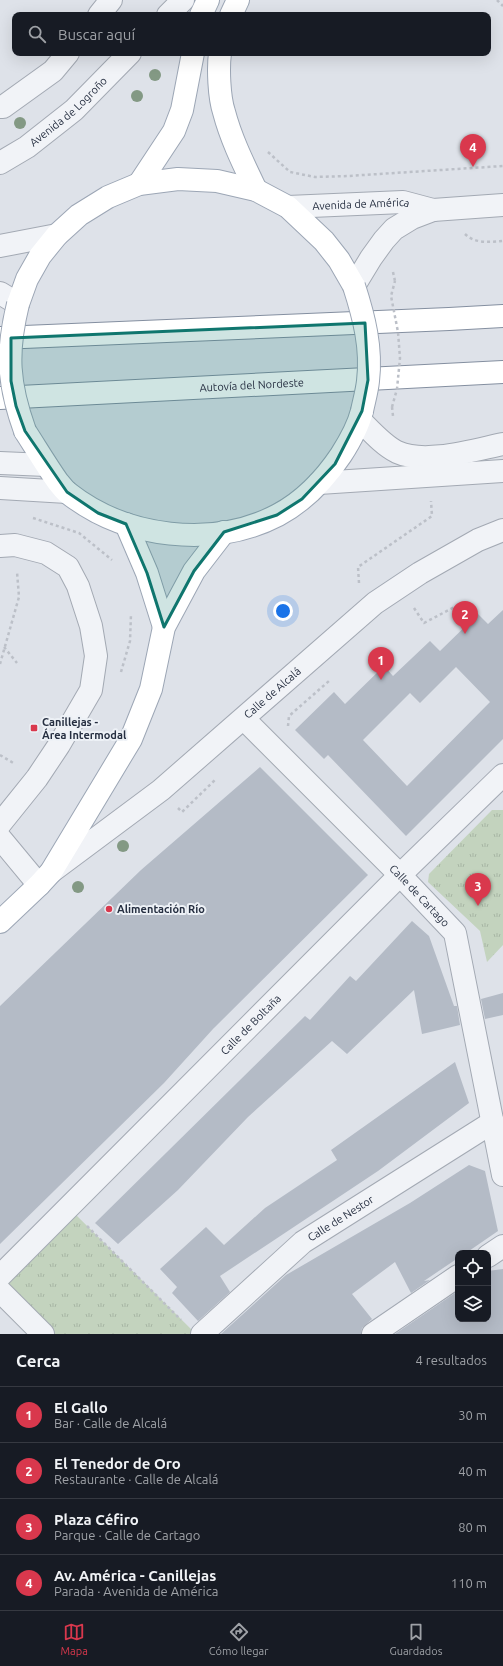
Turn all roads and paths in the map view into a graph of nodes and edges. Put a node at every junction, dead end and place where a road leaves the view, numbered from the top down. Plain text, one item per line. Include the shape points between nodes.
1 (111, 0) edge
2 (183, 0) edge
3 (208, 0) edge
4 (238, 0) edge
5 (498, 0) edge
6 (503, 6) edge
7 (101, 12) edge
8 (171, 12) edge
9 (202, 12) edge
10 (232, 12) edge
11 (66, 56) edge
12 (127, 56) edge
13 (192, 56) edge
14 (220, 56) edge
15 (0, 107) edge
16 (264, 146) dead end
17 (0, 163) edge
18 (503, 166) edge
19 (139, 184) junction
20 (256, 190) junction
21 (503, 205) edge
22 (288, 207) junction
23 (433, 210) junction
24 (460, 230) dead end
25 (57, 235) junction
26 (503, 241) edge
27 (0, 246) edge
28 (395, 281) dead end
29 (354, 286) junction
30 (9, 299) edge
31 (503, 316) edge
32 (0, 338) edge
33 (503, 372) edge
34 (0, 398) edge
35 (361, 416) junction
36 (393, 418) dead end
37 (503, 444) edge
38 (0, 463) edge
39 (46, 465) junction
40 (503, 471) edge
41 (429, 476) junction
42 (319, 483) junction
43 (0, 488) edge
44 (67, 492) junction
45 (126, 524) junction
46 (503, 530) edge
47 (224, 532) junction
48 (0, 546) edge
49 (17, 569) dead end
50 (374, 603) junction
51 (462, 603) dead end
52 (420, 604) dead end
53 (413, 608) junction
54 (408, 612) dead end
55 (164, 627) junction
56 (4, 647) junction
57 (17, 663) dead end
58 (0, 664) edge
59 (329, 680) dead end
60 (244, 719) junction
61 (270, 747) junction
62 (503, 775) edge
63 (0, 824) edge
64 (0, 838) edge
65 (400, 875) junction
66 (45, 879) junction
67 (0, 922) edge
68 (493, 1122) junction
69 (503, 1175) edge
70 (68, 1207) junction
71 (503, 1246) edge
72 (491, 1254) edge
73 (0, 1276) edge
74 (455, 1278) edge
75 (0, 1291) edge
76 (193, 1328) edge
77 (44, 1334) edge
78 (373, 1334) edge

1 - 7 street
2 - 8 street
3 - 9 main road
4 - 10 main road
5 - 6 path
11 - 15 street via 53,72
12 - 17 street, Avenida de Logroño via 74,110 27,147
13 - 19 main road via 182,110 174,131
14 - 20 main road via 223,111
16 - 18 path via 290,172 315,177
19 - 20 main road via 178,180 217,181
19 - 25 main road via 108,197 79,215
20 - 22 main road
21 - 23 street, Avenida de América
22 - 23 street, Avenida de América via 403,202
22 - 29 main road via 324,241
23 - 29 street, Avenida de América via 412,218 394,229 371,258
24 - 26 path via 470,239 486,242
25 - 27 street
25 - 30 main road via 40,256 27,279
28 - 36 path, bridge via 391,296 400,358 397,389 392,407
29 - 35 main road, bridge via 364,316 369,348 368,380
30 - 39 main road, bridge via 11,381 16,406 25,431
31 - 32 main road
33 - 34 main road, Autovía del Nordeste
35 - 37 street via 377,438 398,452 427,458
35 - 42 main road via 349,443
38 - 39 street
39 - 44 main road
40 - 41 street
41 - 42 street
41 - 50 path via 432,516 358,567 358,582
42 - 47 main road via 302,499 277,515 251,526
43 - 44 street
44 - 45 main road via 98,513
45 - 47 main road via 158,533 191,535
45 - 55 main road, Calle de Alcalá via 147,573
46 - 50 street, Calle de Alcalá via 478,540
47 - 55 main road, Calle de Alcalá via 194,571
48 - 63 street via 15,545 46,553 68,566 78,586 91,626 96,656 91,690 37,778
49 - 56 path via 19,597
50 - 60 street, Calle de Alcalá
51 - 53 path via 424,623
52 - 53 path
53 - 54 path
55 - 66 main road, Calle de Alcalá via 151,690 131,739
56 - 57 path
56 - 58 path
59 - 61 path via 289,716 287,731
60 - 61 street, Calle de Cartago
60 - 66 street, Calle de Alcalá via 161,790
61 - 65 street, Calle de Cartago
62 - 65 street, Calle de Boltaña
64 - 66 street
65 - 68 street, Calle de Cartago via 455,933
65 - 70 street, Calle de Boltaña
66 - 67 main road, Calle de Alcalá
68 - 69 street, Calle de Cartago
68 - 76 street, Calle de Nestor via 303,1242
70 - 73 street, Calle de Boltaña
70 - 76 path
71 - 72 street
74 - 78 street
75 - 77 street

